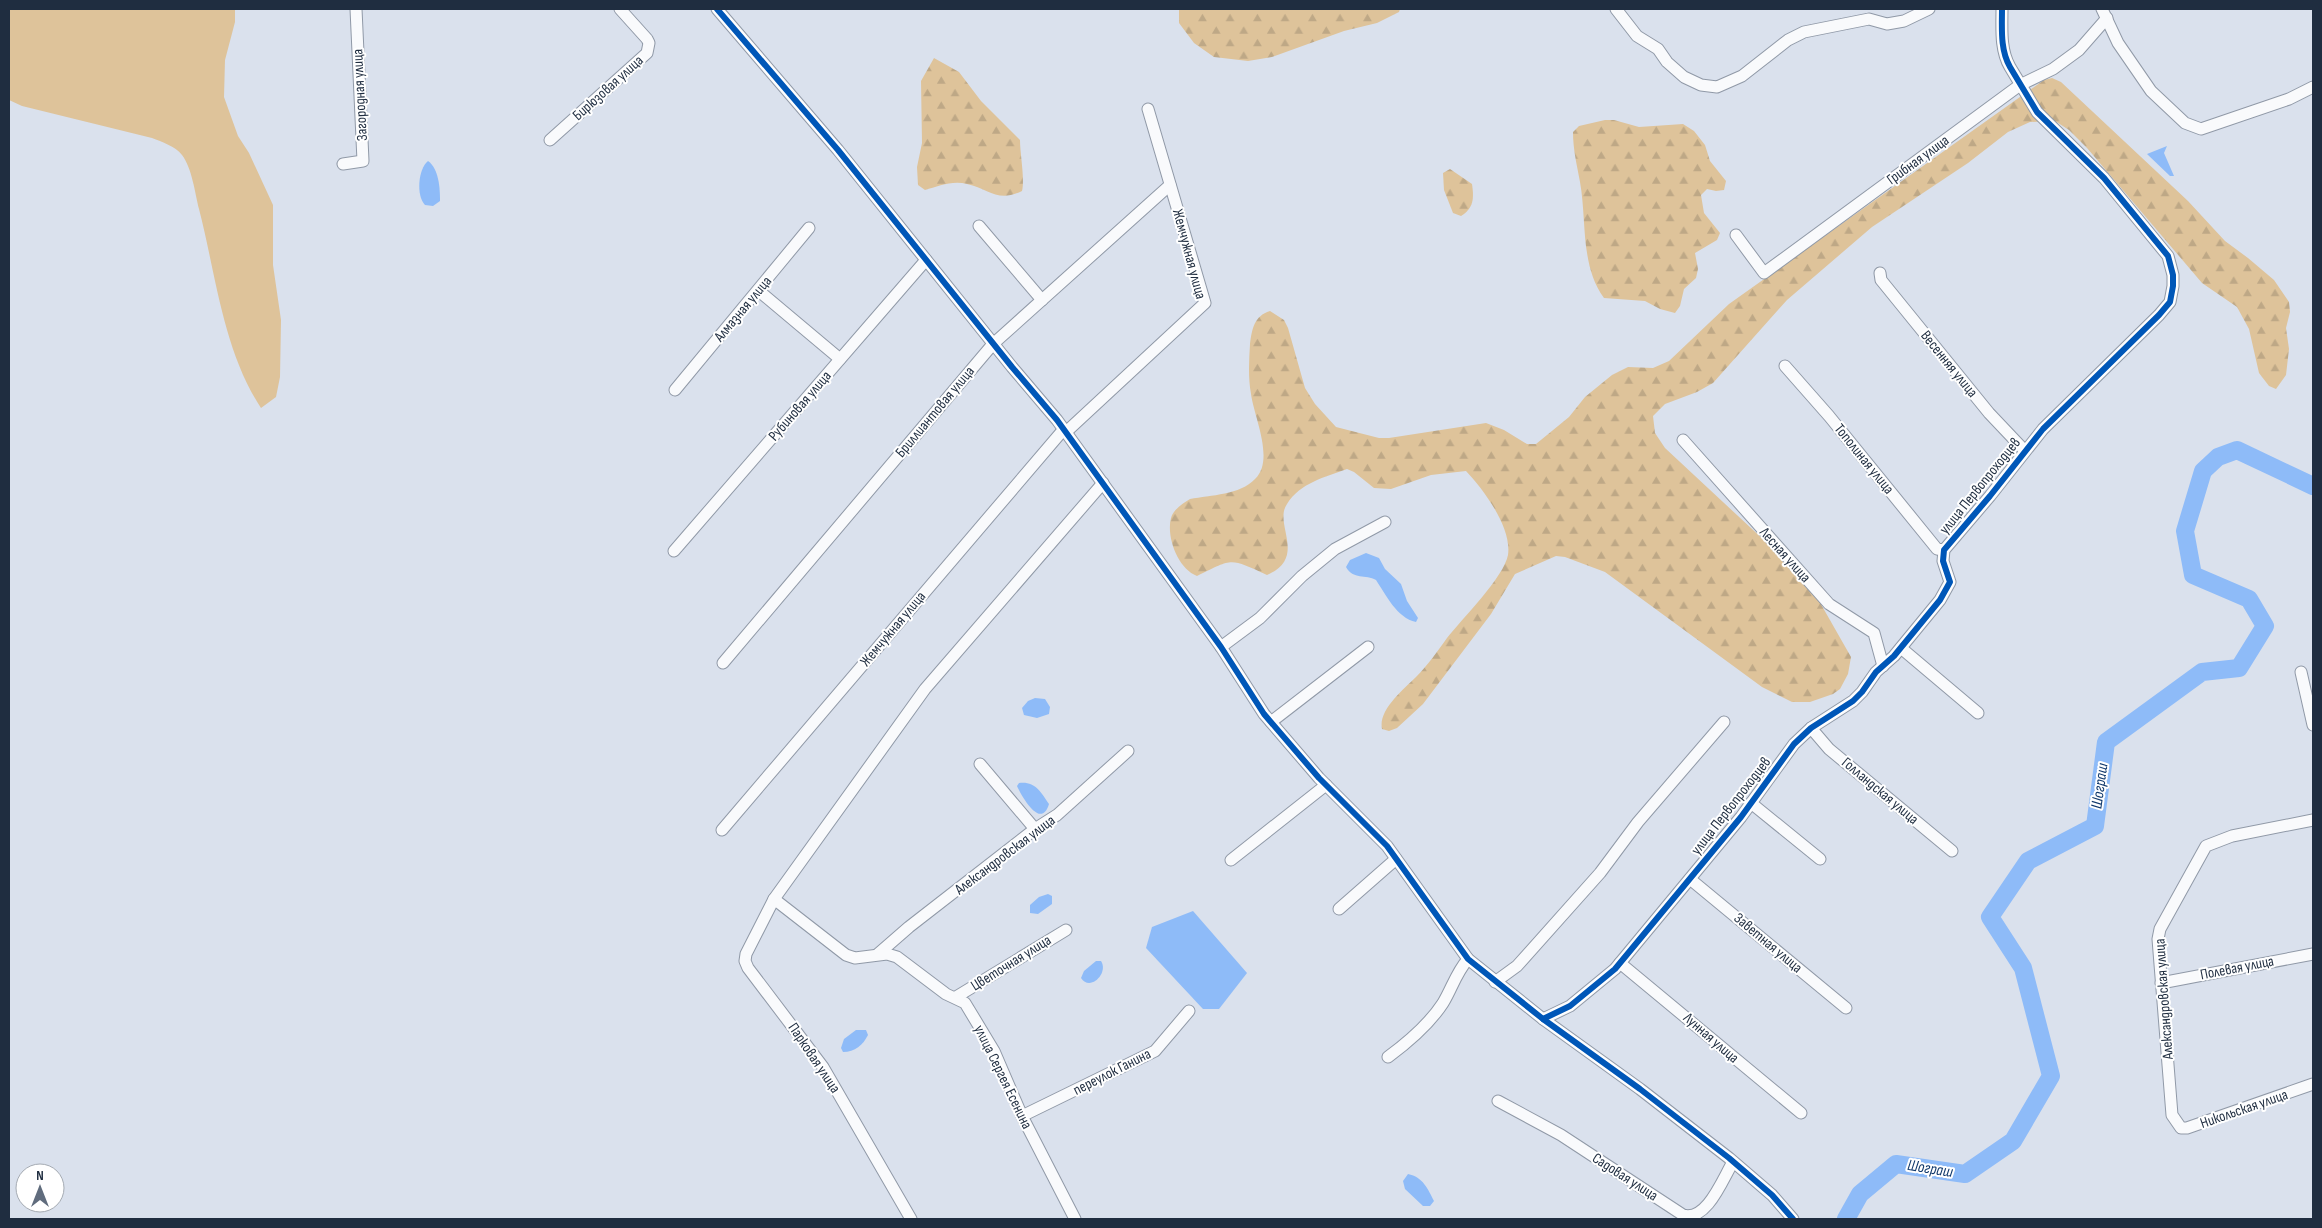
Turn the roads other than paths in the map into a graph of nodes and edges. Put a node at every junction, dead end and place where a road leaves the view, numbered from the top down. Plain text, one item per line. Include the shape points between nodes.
1 (356, 9) edge
2 (620, 9) edge
3 (717, 9) edge
4 (1616, 9) edge
5 (1929, 9) edge
6 (2002, 9) edge
7 (2104, 14) edge
8 (2020, 85) junction
9 (2313, 87) edge
10 (1148, 109) dead end
11 (550, 140) dead end
12 (343, 164) dead end
13 (1170, 185) junction
14 (979, 226) dead end
15 (810, 228) dead end
16 (1736, 235) dead end
17 (926, 260) junction
18 (1880, 273) dead end
19 (759, 291) junction
20 (1042, 300) junction
21 (993, 344) junction
22 (840, 359) junction
23 (1784, 366) dead end
24 (674, 390) dead end
25 (1065, 431) junction
26 (1683, 440) dead end
27 (2025, 451) junction
28 (1103, 483) junction
29 (1385, 522) dead end
30 (1944, 550) junction
31 (674, 551) dead end
32 (1220, 647) junction
33 (1368, 647) dead end
34 (1901, 648) junction
35 (723, 663) dead end
36 (1883, 666) junction
37 (2302, 672) dead end
38 (1978, 713) dead end
39 (1271, 722) junction
40 (1724, 722) dead end
41 (2313, 725) edge
42 (1811, 728) junction
43 (1128, 751) dead end
44 (980, 764) dead end
45 (1326, 785) junction
46 (1751, 803) junction
47 (2313, 820) edge
48 (1036, 828) junction
49 (722, 830) dead end
50 (1952, 851) dead end
51 (1820, 858) dead end
52 (1396, 859) junction
53 (1232, 860) dead end
54 (1690, 879) junction
55 (774, 899) junction
56 (1339, 909) dead end
57 (1066, 930) dead end
58 (878, 954) junction
59 (2313, 954) edge
60 (1468, 959) junction
61 (1620, 963) junction
62 (1495, 982) junction
63 (2161, 983) junction
64 (956, 997) junction
65 (1846, 1008) dead end
66 (1190, 1011) dead end
67 (1543, 1019) junction
68 (1388, 1057) dead end
69 (2313, 1084) edge
70 (1498, 1101) dead end
71 (1801, 1113) dead end
72 (1022, 1116) junction
73 (2176, 1124) joint
74 (1732, 1162) junction
75 (911, 1219) edge
76 (1075, 1219) edge
77 (1793, 1219) edge

1 - 12 street, Загородная улица via 363,161
2 - 11 street, Бирюзовая улица via 649,43 647,53
3 - 17 street via 838,150
4 - 5 street via 1637,36 1658,49 1666,62 1684,77 1701,85 1717,87 1742,76 1788,40 1804,32 1869,19 1888,24 1904,21
6 - 8 street, улица Первопроходцев via 2002,43 2006,60
7 - 8 street, Грибная улица via 2079,50 2053,70
7 - 9 street via 2118,43 2151,91 2185,123 2201,129 2289,100
8 - 16 street, Грибная улица via 1764,273
8 - 27 street, улица Первопроходцев via 2037,112 2104,178 2139,219 2168,256 2173,275 2170,302
10 - 13 street, Жемчужная улица
13 - 20 street, Бриллиантовая улица
13 - 25 street, Жемчужная улица via 1205,303
14 - 20 street
15 - 19 street, Алмазная улица
17 - 21 street
17 - 22 street, Рубиновая улица
18 - 27 street, Весенняя улица via 1881,280 1917,325 1989,413
19 - 22 street
19 - 24 street, Алмазная улица
20 - 21 street, Бриллиантовая улица
21 - 25 street
21 - 35 street, Бриллиантовая улица
22 - 31 street, Рубиновая улица
23 - 30 street, Тополиная улица via 1937,549
25 - 28 street
25 - 49 street, Жемчужная улица
26 - 36 street, Лесная улица via 1829,604 1874,633
27 - 30 street, улица Первопроходцев
28 - 32 street
28 - 55 street via 925,689
29 - 32 street via 1335,549 1260,618
30 - 34 street, улица Первопроходцев via 1943,561 1950,582 1940,600
32 - 39 street
33 - 39 street
34 - 36 street, улица Первопроходцев
34 - 38 street
36 - 42 street, улица Первопроходцев via 1853,701
37 - 41 street
39 - 45 street
40 - 62 street via 1638,822 1600,873 1517,966
42 - 46 street, улица Первопроходцев via 1794,744
42 - 50 street, Голландская улица via 1829,749
43 - 48 street, Александровская улица via 1057,815
44 - 48 street
45 - 52 street
45 - 53 street
46 - 51 street
46 - 54 street, улица Первопроходцев
47 - 63 street, Александровская улица via 2232,836 2206,846 2160,929
48 - 58 street, Александровская улица
52 - 56 street
52 - 60 street
54 - 61 street, улица Первопроходцев
54 - 65 street, Заветная улица
55 - 58 street, улица Сергея Есенина via 846,955 855,958
55 - 75 street, Парковая улица via 745,961 823,1066
57 - 64 street, Цветочная улица
58 - 64 street, улица Сергея Есенина via 896,957 946,994
59 - 63 street, Полевая улица
60 - 62 street
60 - 68 street via 1442,1004 1402,1047
61 - 67 street, улица Первопроходцев via 1587,994
61 - 71 street, Лунная улица
62 - 67 street
63 - 73 street, Александровская улица via 2172,1115
64 - 72 street, улица Сергея Есенина via 965,1003 994,1051
66 - 72 street, переулок Ганина via 1155,1051
67 - 74 street via 1640,1089
69 - 73 street, Никольская улица via 2187,1128
70 - 74 street, Садовая улица via 1561,1134 1689,1217 1701,1212 1712,1199
72 - 76 street, улица Сергея Есенина
74 - 77 street via 1772,1195

